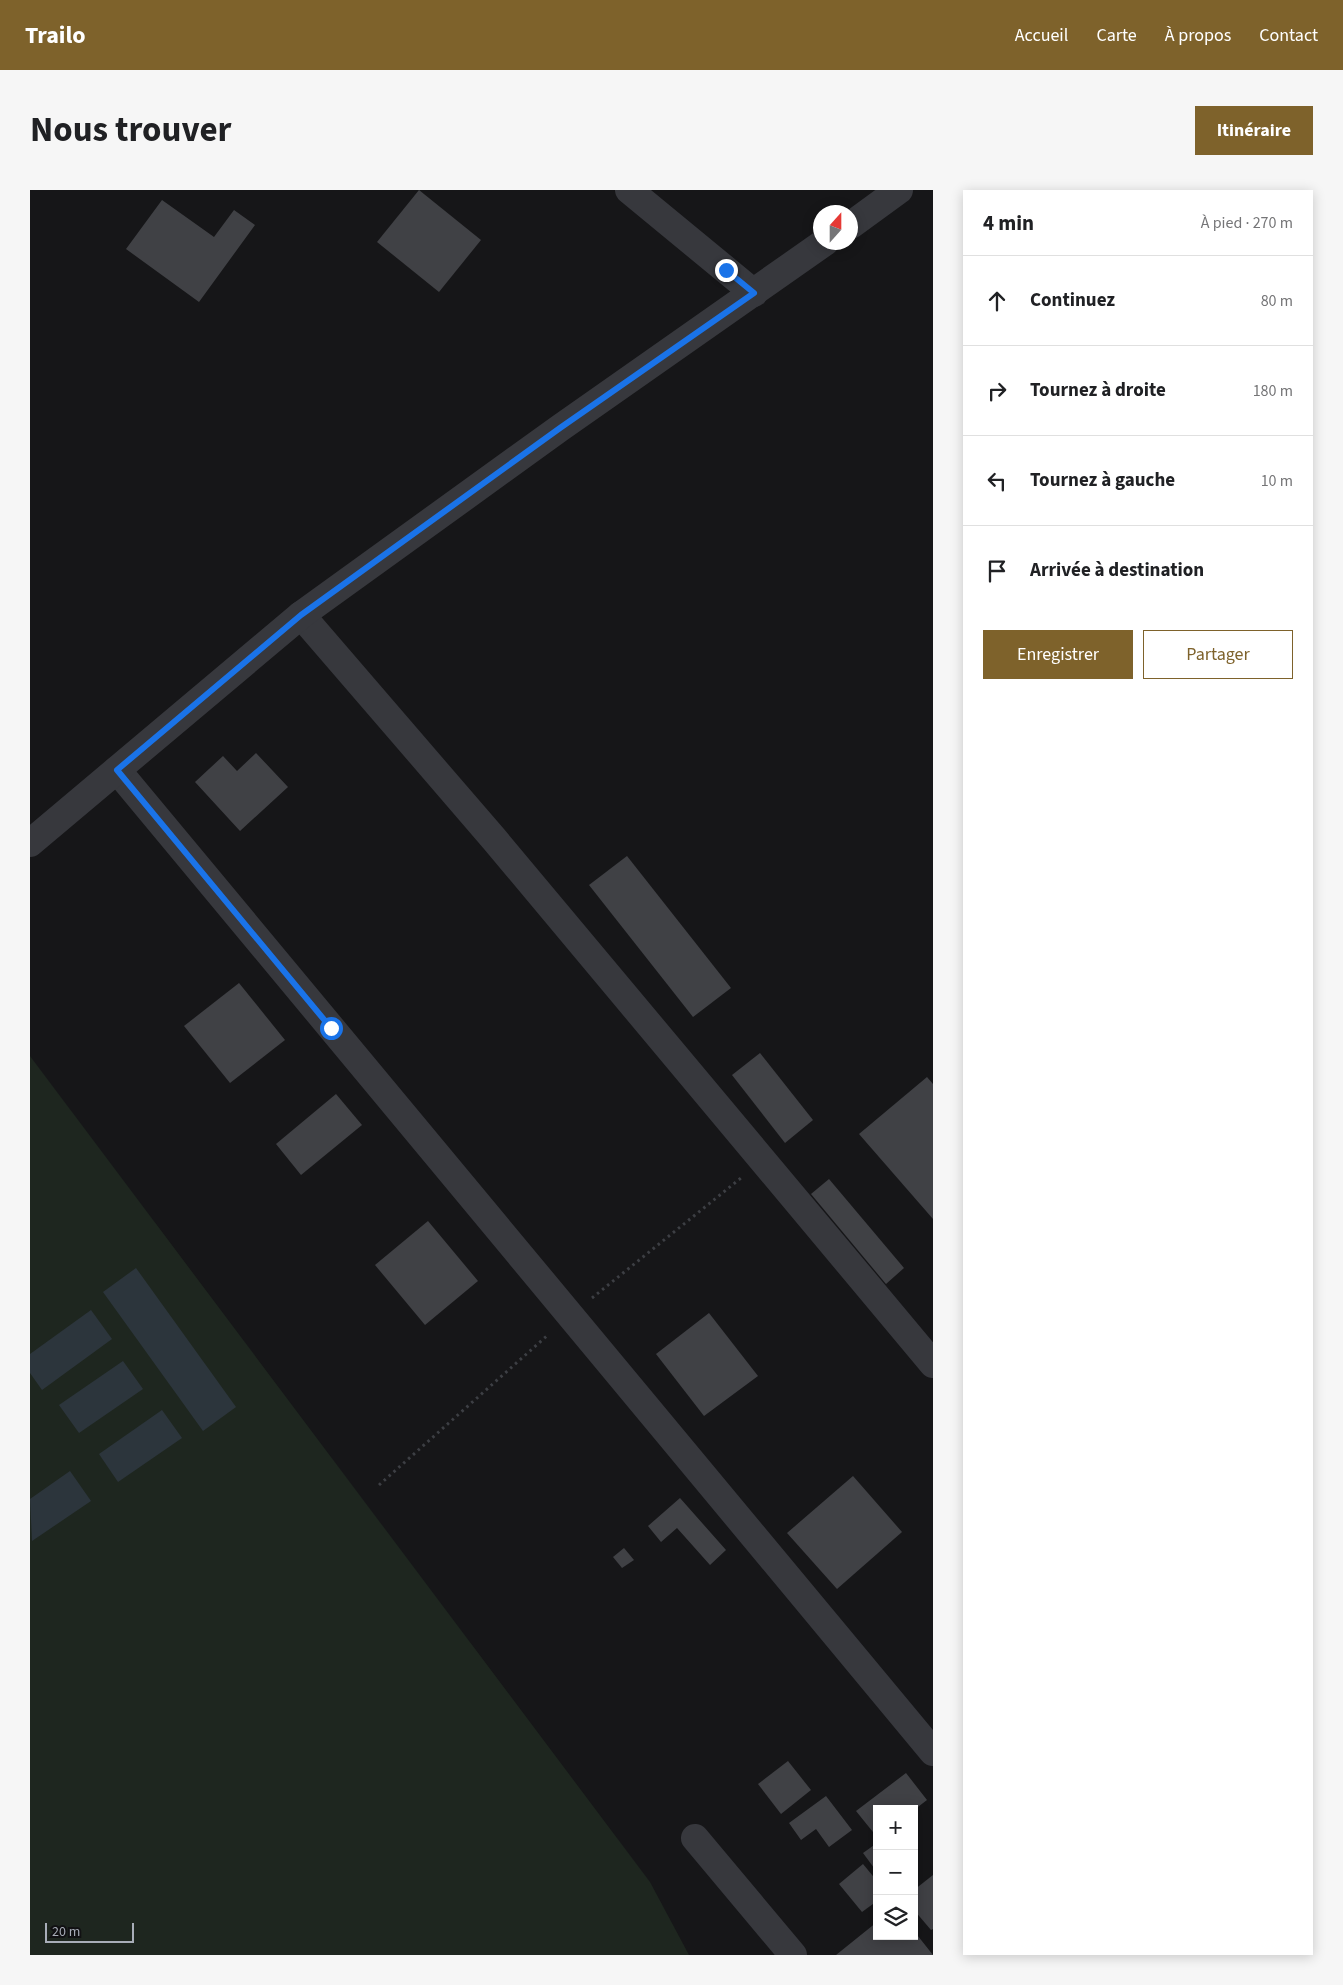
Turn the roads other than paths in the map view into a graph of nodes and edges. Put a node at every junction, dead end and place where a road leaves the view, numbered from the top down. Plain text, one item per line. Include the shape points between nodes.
1 (629, 190) edge
2 (899, 190) edge
3 (858, 218) edge
4 (814, 250) edge
5 (754, 293) junction
6 (301, 615) junction
7 (117, 770) junction
8 (30, 843) edge
9 (933, 1364) edge
10 (933, 1752) edge
11 (695, 1838) dead end
12 (793, 1955) edge

1 - 5 street
2 - 3 street
4 - 5 street
5 - 6 street
6 - 7 street
6 - 9 street via 513,862
7 - 8 street
7 - 10 street
11 - 12 street

